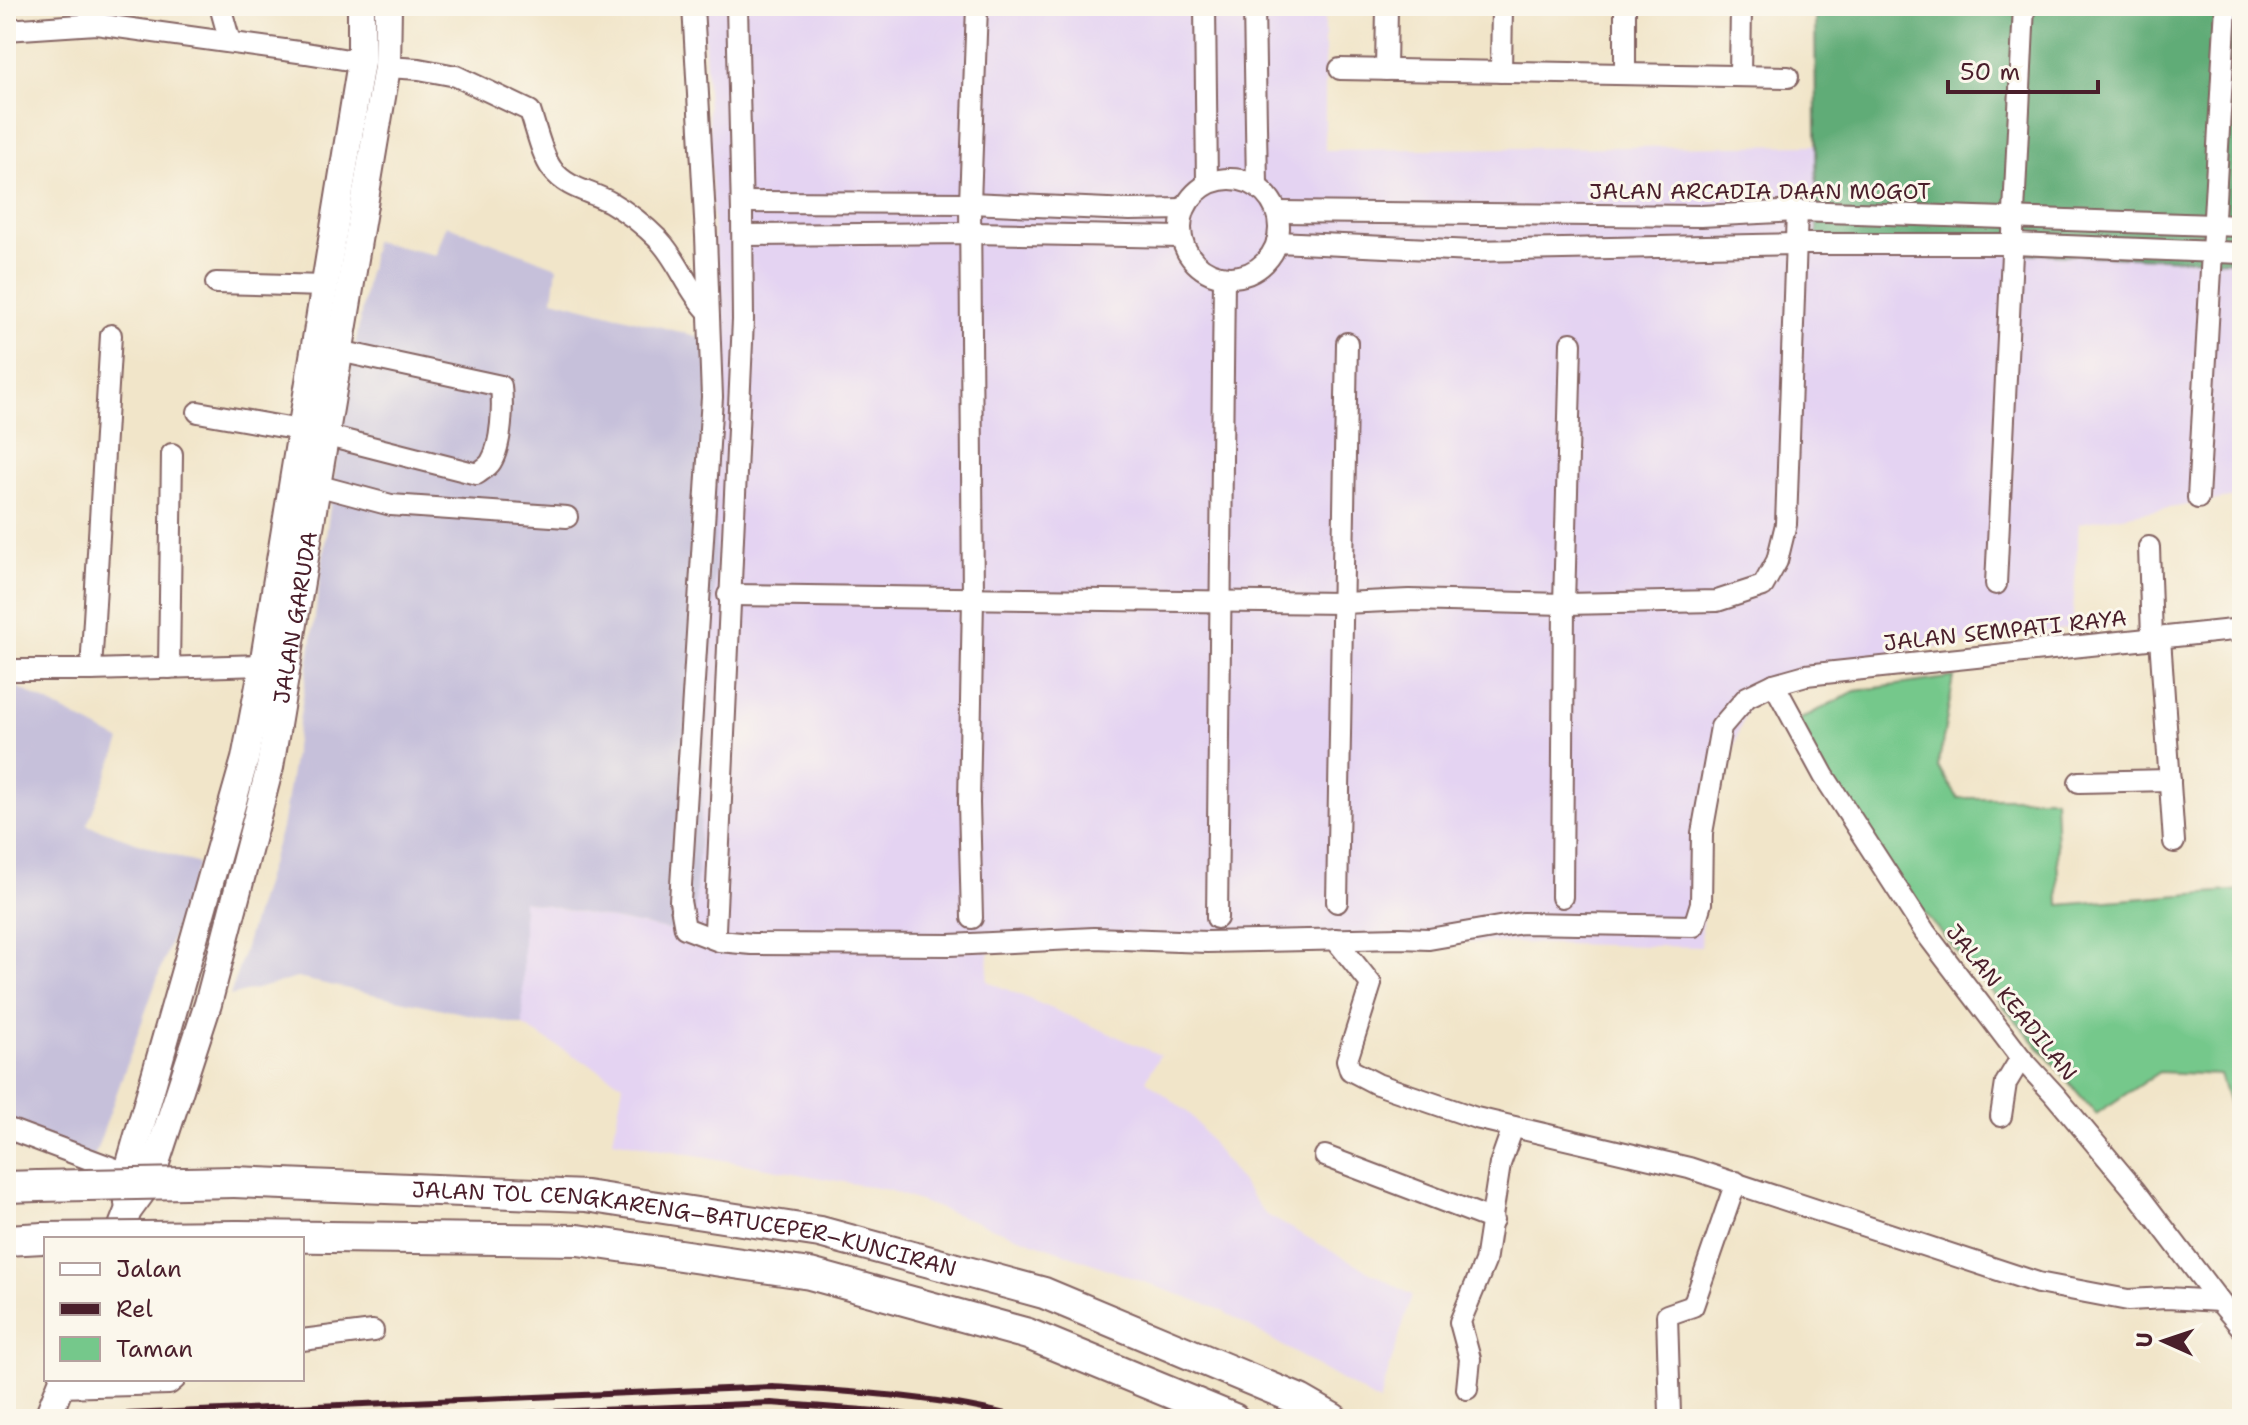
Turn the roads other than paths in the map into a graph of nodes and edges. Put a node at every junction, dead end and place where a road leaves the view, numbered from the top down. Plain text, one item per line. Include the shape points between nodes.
1 (220, 6) edge
2 (361, 6) edge
3 (388, 6) edge
4 (693, 6) edge
5 (737, 6) edge
6 (977, 6) edge
7 (1205, 6) edge
8 (1254, 6) edge
9 (1387, 6) edge
10 (1502, 6) edge
11 (1625, 6) edge
12 (1741, 6) edge
13 (2024, 6) edge
14 (2226, 6) edge
15 (6, 30) edge
16 (230, 42) junction
17 (374, 65) junction
18 (1340, 69) dead end
19 (1386, 70) junction
20 (1501, 72) junction
21 (1625, 74) junction
22 (1740, 76) junction
23 (1788, 77) dead end
24 (1207, 183) junction
25 (1257, 186) junction
26 (742, 202) junction
27 (970, 203) junction
28 (1183, 209) junction
29 (1797, 211) junction
30 (1277, 212) junction
31 (2013, 218) junction
32 (2214, 224) junction
33 (2242, 226) edge
34 (971, 233) junction
35 (743, 235) junction
36 (1181, 237) junction
37 (1277, 242) junction
38 (1796, 244) junction
39 (2014, 244) junction
40 (2212, 251) junction
41 (2242, 253) edge
42 (1224, 278) junction
43 (216, 283) dead end
44 (324, 286) junction
45 (708, 311) junction
46 (111, 335) dead end
47 (1347, 343) dead end
48 (1571, 343) dead end
49 (327, 348) junction
50 (198, 412) dead end
51 (312, 432) junction
52 (172, 454) dead end
53 (316, 485) junction
54 (2198, 498) dead end
55 (567, 517) dead end
56 (2149, 547) dead end
57 (1996, 584) dead end
58 (728, 595) junction
59 (973, 599) junction
60 (1222, 602) junction
61 (1343, 603) junction
62 (1564, 604) junction
63 (2242, 629) edge
64 (2156, 638) junction
65 (263, 665) junction
66 (169, 668) junction
67 (6, 670) edge
68 (91, 670) junction
69 (1774, 684) junction
70 (258, 763) junction
71 (2170, 780) junction
72 (2079, 782) dead end
73 (2174, 842) dead end
74 (1562, 897) dead end
75 (1337, 902) dead end
76 (972, 918) dead end
77 (1217, 918) dead end
78 (715, 930) dead end
79 (1335, 939) junction
80 (179, 994) junction
81 (208, 1004) junction
82 (2021, 1058) junction
83 (2001, 1116) dead end
84 (1513, 1127) junction
85 (6, 1128) edge
86 (1325, 1156) dead end
87 (139, 1178) junction
88 (1736, 1182) junction
89 (6, 1187) edge
90 (1493, 1220) junction
91 (118, 1237) edge
92 (140, 1237) edge
93 (44, 1238) edge
94 (6, 1240) edge
95 (2219, 1301) junction
96 (2242, 1328) edge
97 (373, 1331) dead end
98 (304, 1340) edge
99 (173, 1381) edge
100 (61, 1383) edge
101 (1467, 1389) dead end
102 (47, 1419) edge
103 (1234, 1419) edge
104 (1333, 1419) edge
105 (1668, 1419) edge

1 - 16 street
2 - 17 main road, JALAN GARUDA
3 - 17 main road, JALAN GARUDA
4 - 45 street
5 - 26 street
6 - 27 street
7 - 24 street
8 - 25 street
9 - 19 street
10 - 20 street
11 - 21 street
12 - 22 street
13 - 31 street
14 - 32 street
15 - 16 street via 96,24
16 - 17 street
17 - 44 main road, JALAN GARUDA
17 - 45 street via 456,76 530,111 550,167 562,180 637,219 662,244
17 - 49 main road, JALAN GARUDA
18 - 19 street
19 - 20 street
20 - 21 street
21 - 22 street
22 - 23 street
24 - 25 street via 1241,179
24 - 28 street
25 - 30 street
26 - 27 street
26 - 35 street
27 - 28 street
27 - 34 street
28 - 36 street
29 - 30 street, JALAN ARCADIA DAAN MOGOT via 1701,216
29 - 31 street, JALAN ARCADIA DAAN MOGOT
29 - 38 street
30 - 37 street
31 - 32 street, JALAN ARCADIA DAAN MOGOT
31 - 39 street
32 - 33 street, JALAN ARCADIA DAAN MOGOT
32 - 40 street
34 - 35 street
34 - 36 street
34 - 59 street
35 - 58 street
36 - 42 street via 1189,257 1204,271
37 - 38 street via 1473,251
37 - 42 street via 1256,269
38 - 39 street
38 - 62 street via 1786,524 1777,561 1763,586 1717,601
39 - 40 street
39 - 57 street
40 - 41 street
40 - 54 street
42 - 60 street
43 - 44 street
44 - 49 main road, JALAN GARUDA
45 - 79 street via 712,397 680,901 685,928 719,941 752,944
46 - 68 street
47 - 61 street
48 - 62 street
49 - 51 main road, JALAN GARUDA
49 - 51 street via 501,386 498,445 490,465 477,474
50 - 51 street
51 - 53 main road, JALAN GARUDA
51 - 65 main road, JALAN GARUDA
52 - 66 street
53 - 55 street via 391,505
53 - 70 main road, JALAN GARUDA
56 - 64 street
58 - 59 street
58 - 78 street
59 - 60 street
59 - 76 street
60 - 61 street
60 - 77 street
61 - 62 street
61 - 75 street
62 - 74 street
63 - 64 street, JALAN SEMPATI RAYA
64 - 69 street, JALAN SEMPATI RAYA via 1806,675
64 - 71 street
65 - 66 street
65 - 70 main road, JALAN GARUDA
66 - 68 street
67 - 68 street
69 - 79 street, JALAN SEMPATI RAYA via 1747,697 1721,727 1702,833 1701,903 1694,926 1522,923 1429,939
69 - 82 street, JALAN KEADILAN via 1824,776 1925,932
70 - 80 main road, JALAN GARUDA
70 - 81 main road, JALAN GARUDA
71 - 72 street
71 - 73 street
79 - 84 street via 1371,984 1347,1060 1350,1070 1377,1084
80 - 81 main road
80 - 87 main road, JALAN GARUDA
81 - 87 main road, JALAN GARUDA
82 - 83 street via 2006,1083
82 - 95 street, JALAN KEADILAN via 2136,1192
84 - 88 street
84 - 90 street via 1500,1164
85 - 87 street
86 - 90 street
87 - 91 main road, JALAN GARUDA
88 - 95 street via 2038,1283 2128,1300
88 - 105 street via 1693,1306 1667,1315
89 - 104 highway, JALAN TOL CENGKARENG–BATUCEPER–KUNCIRAN, bridge via 234,1182 586,1196 820,1232 1044,1293 1300,1400
90 - 101 street via 1485,1262 1460,1322 1470,1359
92 - 103 highway, JALAN TOL CENGKARENG–BATUCEPER–KUNCIRAN, bridge via 578,1240 810,1274 1028,1334
93 - 94 highway, JALAN TOL CENGKARENG–BATUCEPER–KUNCIRAN, bridge
95 - 96 street, JALAN KEADILAN
97 - 98 street
99 - 100 street
100 - 102 main road

